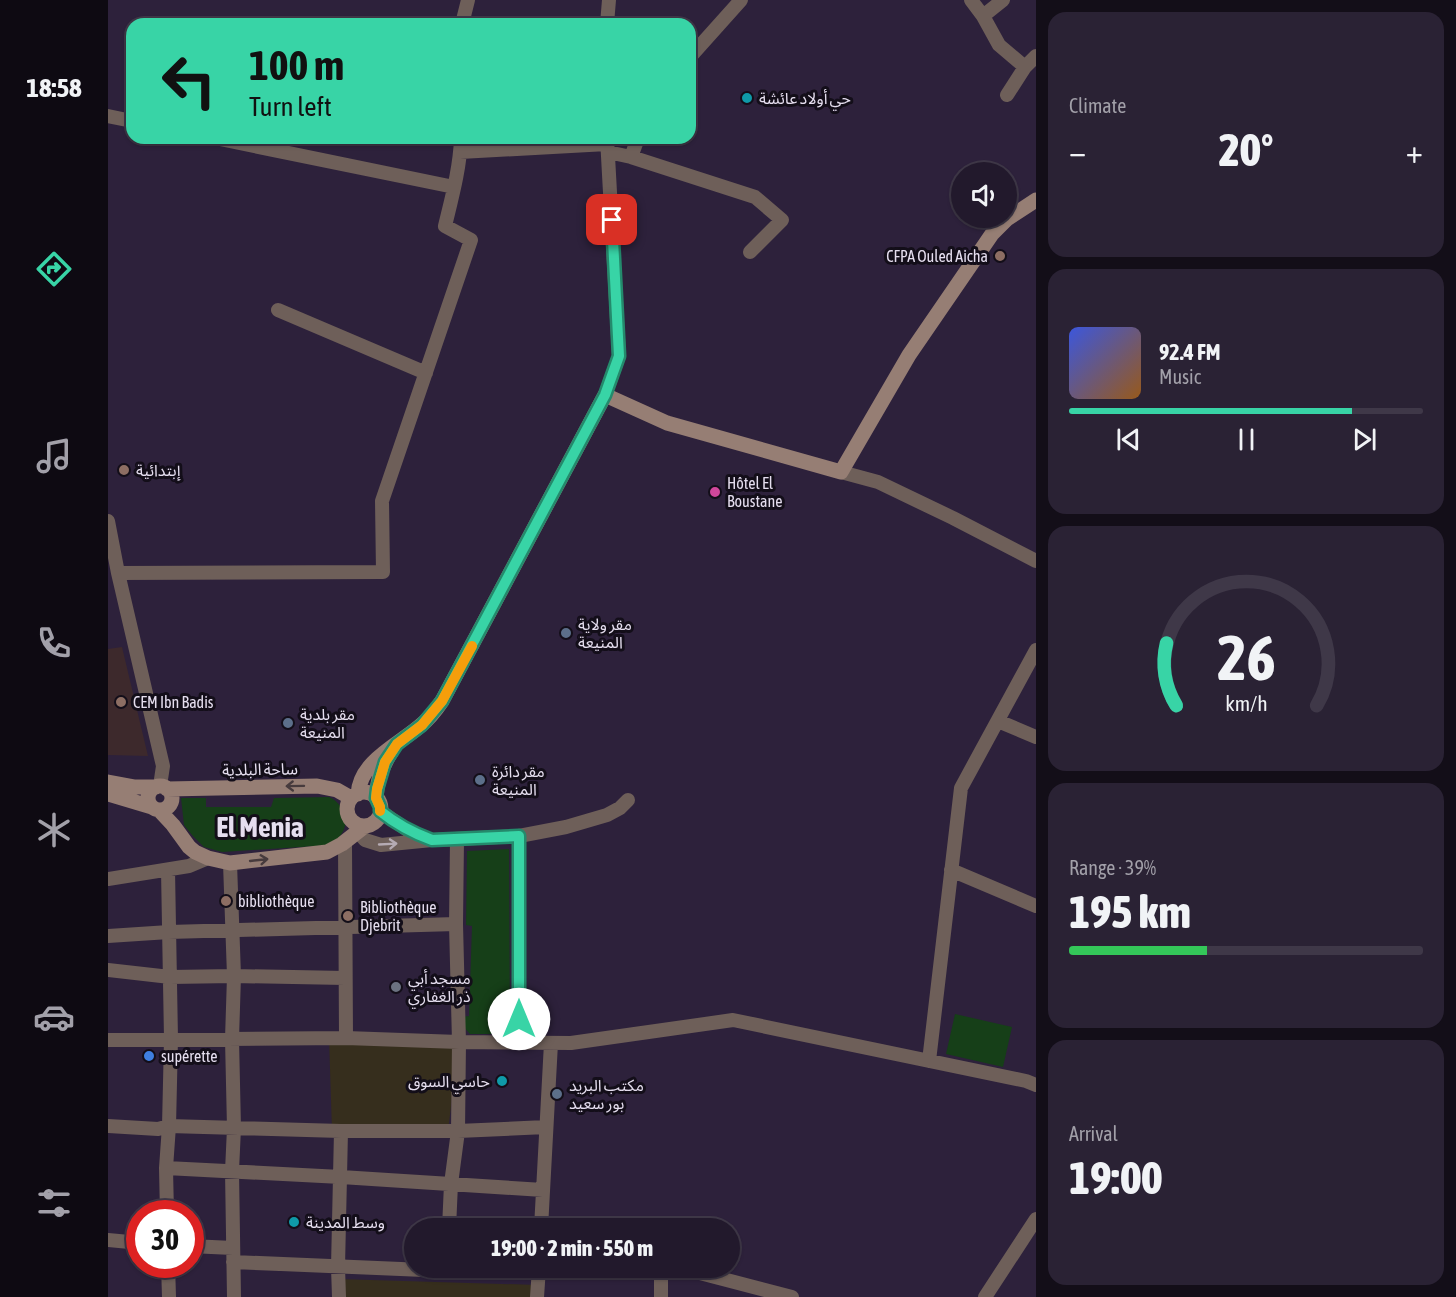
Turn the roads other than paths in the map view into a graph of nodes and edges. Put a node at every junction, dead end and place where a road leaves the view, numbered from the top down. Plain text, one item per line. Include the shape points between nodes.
1 (468, 0) edge
2 (609, 0) edge
3 (741, 0) edge
4 (971, 0) edge
5 (1003, 0) edge
6 (983, 15) junction
7 (464, 18) edge
8 (608, 18) edge
9 (696, 50) edge
10 (1036, 56) edge
11 (1025, 67) junction
12 (1006, 95) dead end
13 (108, 116) edge
14 (126, 120) edge
15 (244, 144) edge
16 (636, 144) edge
17 (461, 145) edge
18 (608, 145) edge
19 (631, 157) junction
20 (454, 187) junction
21 (1036, 200) edge
22 (750, 252) dead end
23 (278, 310) dead end
24 (426, 373) junction
25 (605, 395) junction
26 (841, 472) junction
27 (108, 521) edge
28 (1036, 561) edge
29 (118, 573) junction
30 (1036, 650) edge
31 (998, 721) junction
32 (1036, 736) edge
33 (397, 744) junction
34 (108, 782) edge
35 (161, 787) junction
36 (108, 794) edge
37 (355, 796) junction
38 (628, 800) dead end
39 (378, 805) junction
40 (156, 809) junction
41 (359, 827) junction
42 (519, 836) junction
43 (432, 840) junction
44 (457, 840) junction
45 (345, 842) junction
46 (208, 858) junction
47 (230, 863) junction
48 (168, 870) junction
49 (951, 870) junction
50 (108, 879) edge
51 (1036, 906) edge
52 (456, 924) junction
53 (345, 926) junction
54 (233, 931) junction
55 (169, 932) junction
56 (108, 936) edge
57 (108, 970) edge
58 (234, 976) junction
59 (170, 977) junction
60 (345, 978) junction
61 (346, 1038) junction
62 (171, 1039) junction
63 (232, 1039) junction
64 (108, 1040) edge
65 (459, 1042) junction
66 (519, 1042) junction
67 (551, 1042) junction
68 (929, 1061) junction
69 (1036, 1084) edge
70 (108, 1126) edge
71 (169, 1126) junction
72 (546, 1127) junction
73 (234, 1128) junction
74 (341, 1131) junction
75 (458, 1131) junction
76 (166, 1168) junction
77 (232, 1171) junction
78 (341, 1177) junction
79 (451, 1184) junction
80 (543, 1190) junction
81 (167, 1200) edge
82 (449, 1218) edge
83 (542, 1218) edge
84 (1036, 1219) edge
85 (108, 1240) edge
86 (126, 1241) edge
87 (204, 1249) edge
88 (233, 1255) junction
89 (338, 1267) junction
90 (404, 1268) edge
91 (168, 1278) edge
92 (538, 1278) edge
93 (661, 1278) edge
94 (719, 1278) edge
95 (169, 1297) edge
96 (234, 1297) edge
97 (339, 1297) edge
98 (537, 1297) edge
99 (661, 1297) edge
100 (792, 1297) edge
101 (985, 1297) edge

1 - 7 street
2 - 8 street
3 - 9 street
4 - 6 street
5 - 6 street
6 - 11 street via 999,45
10 - 11 street
11 - 12 street
13 - 14 street
15 - 20 street
16 - 19 street
17 - 18 street
17 - 20 street
18 - 19 street
18 - 25 street via 619,356
19 - 22 street via 755,197 782,220
20 - 24 street via 444,226 471,240
21 - 26 street via 992,234 909,355
23 - 24 street
24 - 29 street via 382,501 383,572
25 - 26 street via 667,423
25 - 33 street via 442,701 422,725
26 - 28 street via 889,487
27 - 29 street
29 - 35 street via 164,766
30 - 31 street
31 - 32 street
31 - 49 street via 961,788
33 - 37 street via 366,770
33 - 39 street via 382,770
34 - 35 street, ساحة البلدية via 135,788
37 -> 35 street, ساحة البلدية via 317,786
35 - 40 street via 171,795 171,802 166,808
36 - 40 street
37 - 39 street via 366,793
37 - 41 street via 348,803 348,814
38 - 42 street via 607,815
39 - 41 street via 375,821
39 - 43 street via 399,825
40 - 46 street via 189,847
41 -> 43 street via 365,840 375,844
41 - 45 street
42 - 44 street
42 - 66 street
43 - 44 street
44 - 52 street
47 -> 45 street via 327,852
45 - 53 street
46 - 47 street
46 - 48 street
47 - 54 street
48 - 50 street
48 - 55 street
49 - 51 street
49 - 68 street
52 - 53 street
52 - 65 street
53 - 54 street
53 - 60 street
54 - 55 street
54 - 58 street
55 - 56 street
55 - 59 street
57 - 59 street
58 - 59 street
58 - 60 street
58 - 63 street
59 - 62 street
60 - 61 street
61 - 63 street
61 - 65 street
62 - 63 street
62 - 64 street
62 - 71 street
63 - 73 street
65 - 66 street
65 - 75 street
66 - 67 street
67 - 68 street via 571,1043 733,1020
67 - 72 street
68 - 69 street
70 - 71 street
71 - 73 street
71 - 76 street
72 - 75 street
72 - 80 street
73 - 74 street
73 - 77 street
74 - 75 street
74 - 78 street
75 - 79 street
76 - 77 street
76 - 81 street
77 - 78 street
77 - 88 street
78 - 79 street
78 - 89 street
79 - 80 street
79 - 82 street
80 - 83 street
84 - 101 street
85 - 86 street
87 - 88 street
88 - 89 street
88 - 96 street
89 - 90 street
89 - 97 street
91 - 95 street
92 - 98 street
93 - 99 street
94 - 100 street

